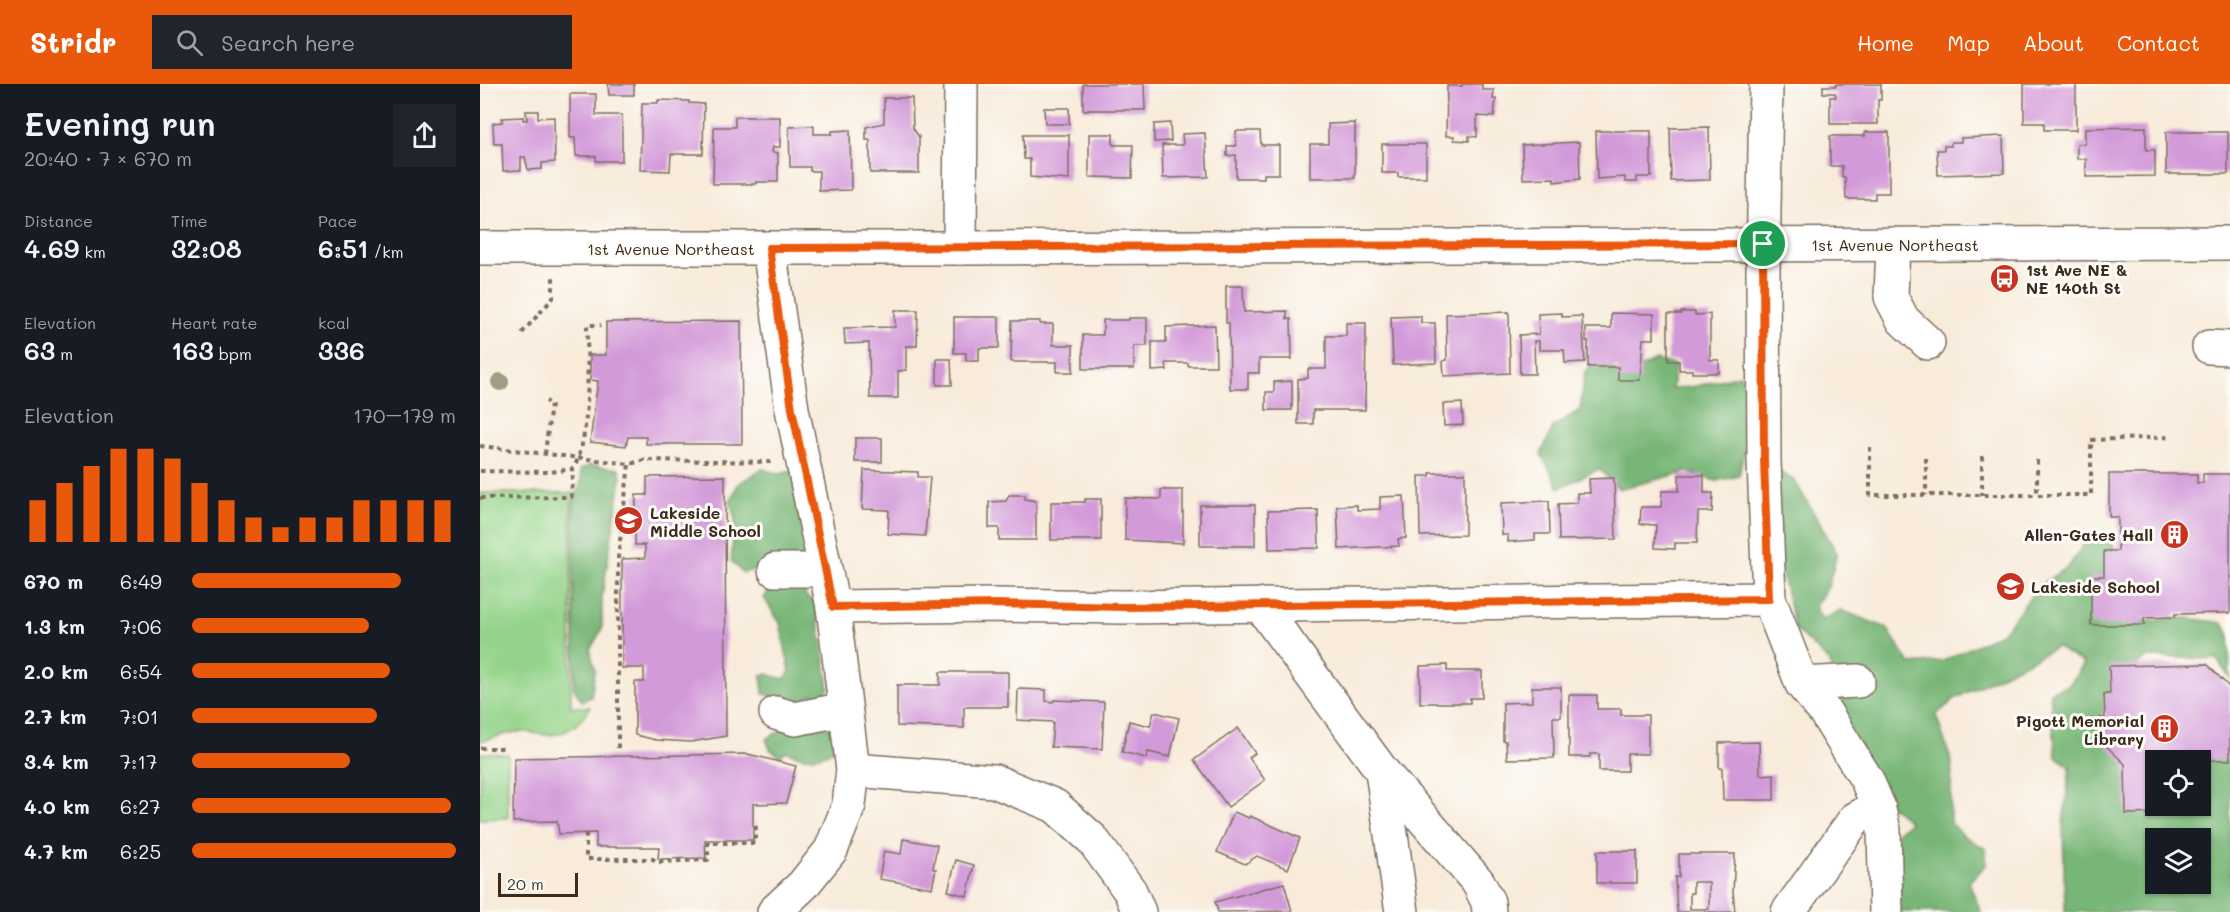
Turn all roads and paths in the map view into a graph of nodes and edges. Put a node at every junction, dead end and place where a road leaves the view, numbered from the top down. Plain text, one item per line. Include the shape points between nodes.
1 (961, 84) edge
2 (1766, 84) edge
3 (2230, 243) edge
4 (1763, 244) junction
5 (1893, 244) junction
6 (480, 248) edge
7 (769, 248) junction
8 (960, 248) junction
9 (553, 272) dead end
10 (600, 325) dead end
11 (522, 333) dead end
12 (1929, 343) dead end
13 (546, 402) dead end
14 (2171, 437) dead end
15 (480, 446) edge
16 (1870, 447) dead end
17 (545, 454) junction
18 (1982, 456) dead end
19 (580, 458) junction
20 (1926, 458) dead end
21 (2037, 460) dead end
22 (784, 462) dead end
23 (630, 464) junction
24 (573, 469) junction
25 (480, 471) edge
26 (1926, 495) junction
27 (1982, 495) junction
28 (2037, 495) junction
29 (480, 498) edge
30 (775, 570) dead end
31 (825, 570) junction
32 (1769, 599) junction
33 (1260, 605) junction
34 (833, 607) junction
35 (1858, 681) dead end
36 (1802, 684) junction
37 (845, 709) junction
38 (776, 713) dead end
39 (480, 748) edge
40 (507, 748) dead end
41 (618, 748) dead end
42 (853, 770) junction
43 (1382, 771) junction
44 (1878, 806) junction
45 (756, 821) dead end
46 (586, 834) dead end
47 (774, 912) edge
48 (1139, 912) edge
49 (1402, 912) edge
50 (1489, 912) edge
51 (1788, 912) edge
52 (1886, 912) edge

1 - 8 street
2 - 4 street
3 - 5 street, 1st Avenue Northeast
4 - 5 street, 1st Avenue Northeast
4 - 8 street, 1st Avenue Northeast
4 - 32 street
5 - 12 street via 1891,297 1904,320
6 - 7 street, 1st Avenue Northeast
7 - 8 street, 1st Avenue Northeast
7 - 31 street via 792,409
9 - 11 path via 553,298
10 - 19 path via 587,325 587,402
13 - 17 path via 551,404
14 - 28 path via 2091,440 2091,495
15 - 17 path
16 - 26 path via 1870,495
17 - 19 path
18 - 27 path
19 - 23 path
19 - 24 path
20 - 26 path
21 - 28 path
22 - 23 path via 644,460
23 - 41 path via 618,558
24 - 25 path
24 - 29 path via 571,497
26 - 27 path
27 - 28 path
30 - 31 street
31 - 34 street
32 - 33 street
32 - 36 street
33 - 34 street
33 - 43 street
34 - 37 street
35 - 36 street
36 - 44 street via 1825,712 1867,780
37 - 38 street via 795,719
37 - 42 street
39 - 40 path
42 - 47 street via 849,805 831,850 803,885
42 - 48 street via 994,781 1055,806 1092,839 1130,891
43 - 49 street
43 - 50 street via 1478,882
44 - 51 street via 1855,819
44 - 52 street via 1884,830
45 - 46 path via 755,843 708,843 708,860 586,859

